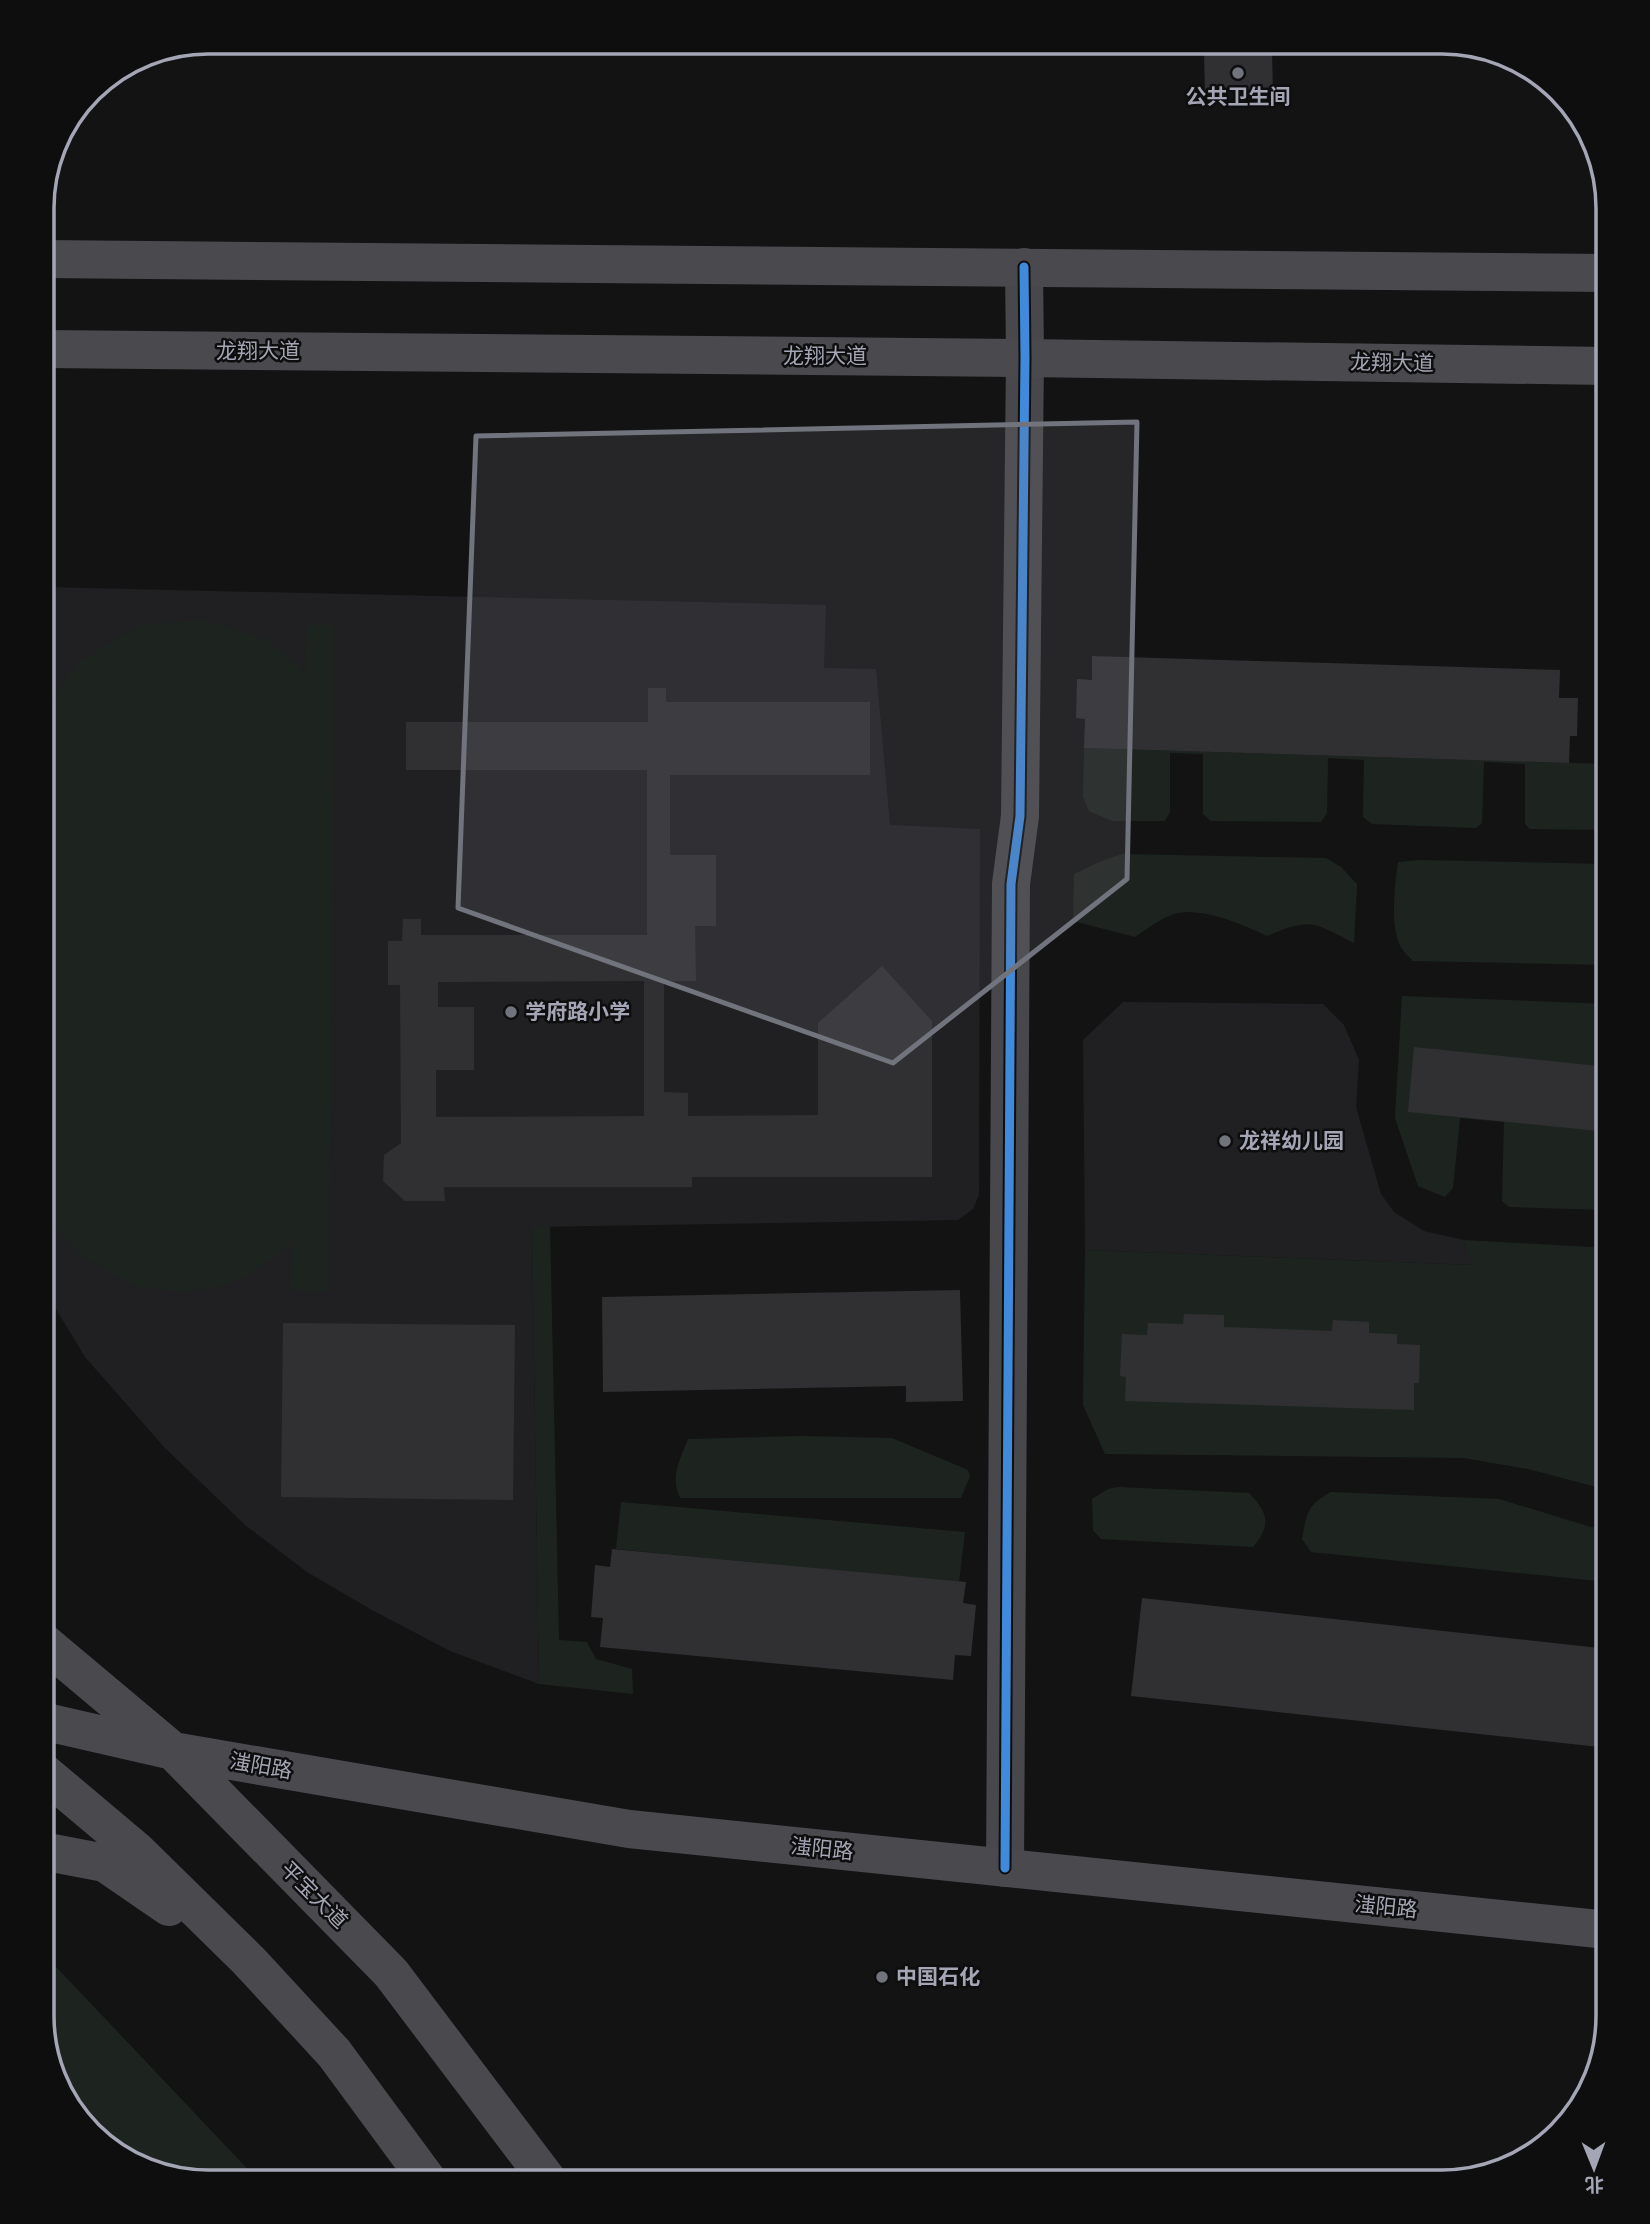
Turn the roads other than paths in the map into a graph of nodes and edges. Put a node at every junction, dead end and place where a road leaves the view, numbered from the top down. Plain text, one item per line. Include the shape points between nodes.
1 (55, 259) edge
2 (1024, 267) junction
3 (1596, 273) edge
4 (55, 349) edge
5 (1025, 358) junction
6 (1596, 366) edge
7 (54, 1651) edge
8 (54, 1724) edge
9 (173, 1752) junction
10 (54, 1782) edge
11 (54, 1853) edge
12 (1005, 1868) junction
13 (1596, 1929) edge
14 (249, 1961) junction
15 (420, 2170) edge
16 (540, 2170) edge

1 - 2 main road
2 - 3 main road
2 - 5 street
4 - 5 main road, 龙翔大道
5 - 6 main road, 龙翔大道
5 - 12 street via 1020,816 1011,884
7 - 9 main road, 平宝大道
8 - 9 main road, 滍阳路
9 - 12 main road, 滍阳路 via 629,1829
9 - 16 main road, 平宝大道 via 391,1973
10 - 14 main road via 137,1851
11 - 14 main road via 105,1863
12 - 13 main road, 滍阳路
14 - 15 main road via 334,2053

